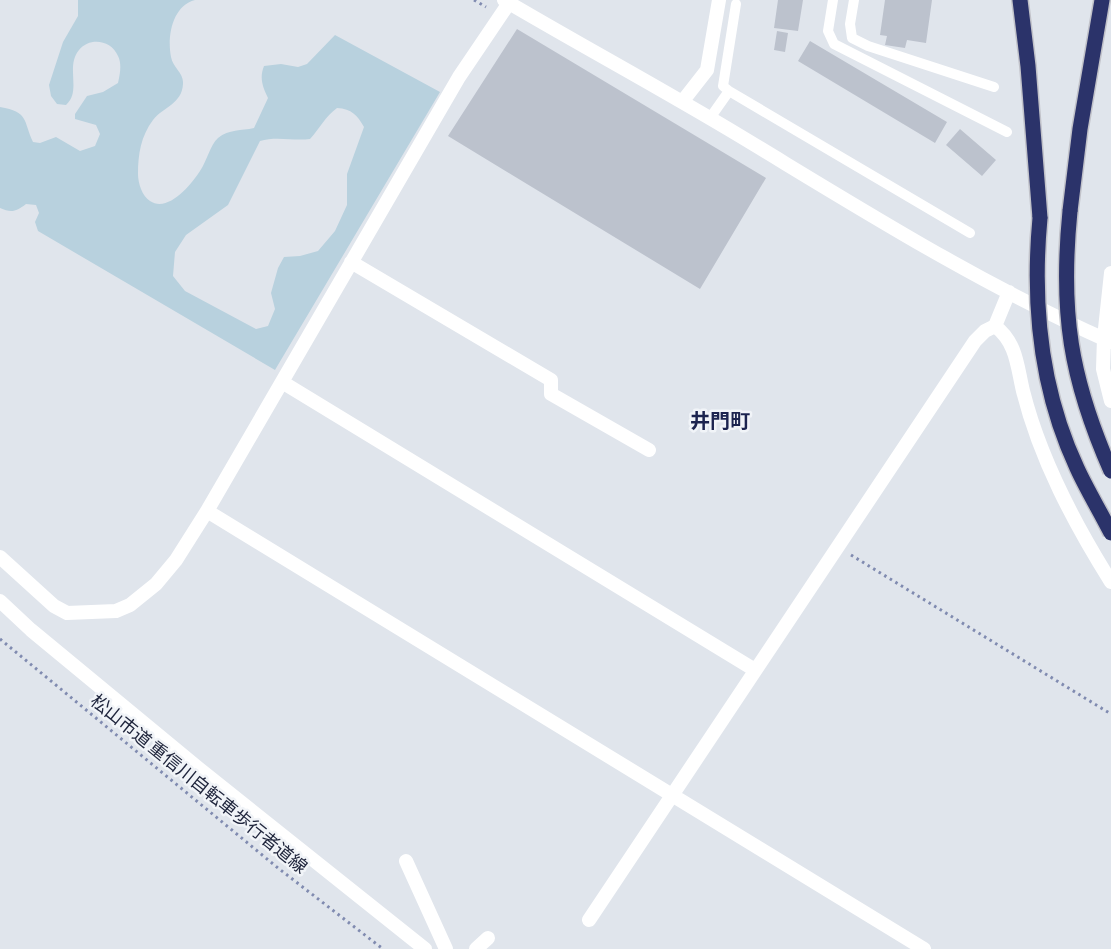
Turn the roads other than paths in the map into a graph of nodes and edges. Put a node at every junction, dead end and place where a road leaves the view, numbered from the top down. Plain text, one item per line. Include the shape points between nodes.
1 (719, 0) edge
2 (833, 0) edge
3 (854, 0) edge
4 (1020, 0) edge
5 (1102, 0) edge
6 (506, 2) edge
7 (736, 4) dead end
8 (994, 87) dead end
9 (729, 91) junction
10 (682, 102) junction
11 (710, 118) junction
12 (1007, 132) dead end
13 (970, 233) dead end
14 (352, 262) junction
15 (1111, 273) edge
16 (1009, 292) junction
17 (996, 326) junction
18 (1107, 340) edge
19 (1107, 371) edge
20 (282, 382) junction
21 (1111, 400) edge
22 (649, 450) dead end
23 (1111, 471) edge
24 (207, 510) junction
25 (1111, 533) edge
26 (0, 557) edge
27 (1111, 582) edge
28 (0, 601) edge
29 (755, 670) junction
30 (674, 795) junction
31 (406, 861) dead end
32 (589, 920) dead end
33 (488, 938) dead end
34 (425, 949) edge
35 (446, 949) edge
36 (476, 949) edge
37 (924, 949) edge

1 - 10 street via 707,70
2 - 12 lane via 828,31 834,44
3 - 8 lane via 850,24 852,38
4 - 25 highway, bridge via 1040,218 1038,332 1058,421 1077,468
5 - 23 highway, bridge via 1080,129 1066,252 1069,333 1076,373 1090,424
6 - 10 street
6 - 14 street
7 - 9 lane via 723,86
9 - 11 lane
9 - 13 lane
10 - 11 street
11 - 16 street via 898,231
14 - 20 street
14 - 22 street via 551,380 550,394
15 - 18 street
16 - 17 street
16 - 18 street
17 - 27 street via 1014,347 1028,411 1060,492
17 - 29 street via 975,341
18 - 19 street
19 - 21 street
20 - 24 street
20 - 29 street
24 - 26 street via 176,560 156,584 130,606 116,611 67,613 54,606
24 - 30 street
28 - 34 street via 198,768
29 - 30 street
30 - 32 street
30 - 37 street
31 - 35 street
33 - 36 street

